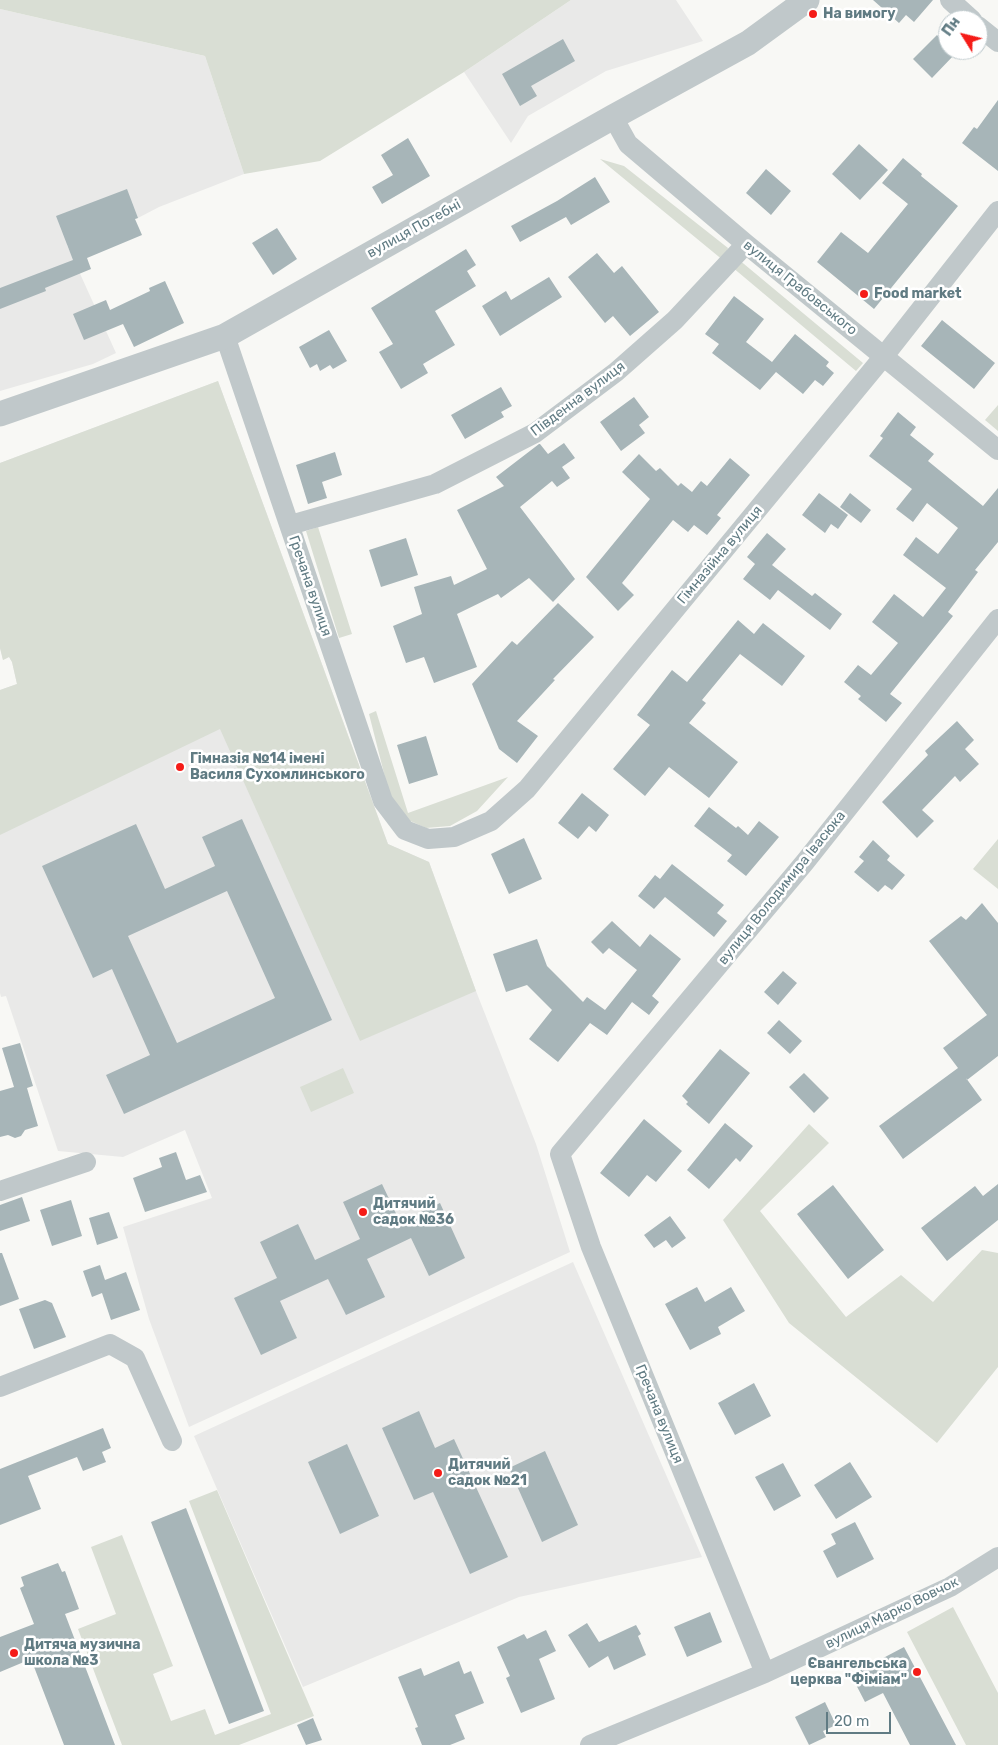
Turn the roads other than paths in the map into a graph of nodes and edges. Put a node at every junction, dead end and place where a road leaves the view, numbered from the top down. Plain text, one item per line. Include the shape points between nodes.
1 (806, 0) edge
2 (950, 0) edge
3 (961, 10) edge
4 (988, 34) edge
5 (998, 42) edge
6 (613, 117) junction
7 (998, 211) edge
8 (746, 244) junction
9 (225, 336) junction
10 (884, 356) junction
11 (0, 414) edge
12 (998, 450) edge
13 (290, 525) junction
14 (998, 619) edge
15 (405, 830) joint
16 (560, 1154) joint
17 (86, 1162) dead end
18 (0, 1191) edge
19 (0, 1387) edge
20 (172, 1441) dead end
21 (998, 1557) edge
22 (765, 1673) junction
23 (590, 1745) edge

1 - 6 street, вулиця Потебні via 748,43
2 - 3 street
4 - 5 street
6 - 8 street, вулиця Грабовського via 628,144
6 - 9 street, вулиця Потебні
7 - 10 street, Гімназійна вулиця
8 - 10 street, вулиця Грабовського
8 - 13 street, Південна вулиця via 675,320 616,372 535,433 435,484
9 - 11 street, вулиця Потебні
9 - 13 street, Гречана вулиця
10 - 12 street, вулиця Грабовського
10 - 15 street, Гімназійна вулиця via 526,789 490,821 454,837 428,839
13 - 15 street, Гречана вулиця via 383,800
14 - 16 street, вулиця Володимира Івасюка via 805,862
16 - 22 street, Гречана вулиця via 591,1247
17 - 18 street
19 - 20 street via 110,1344 135,1358
21 - 22 street, вулиця Марко Вовчок via 950,1586
22 - 23 street, вулиця Марко Вовчок

